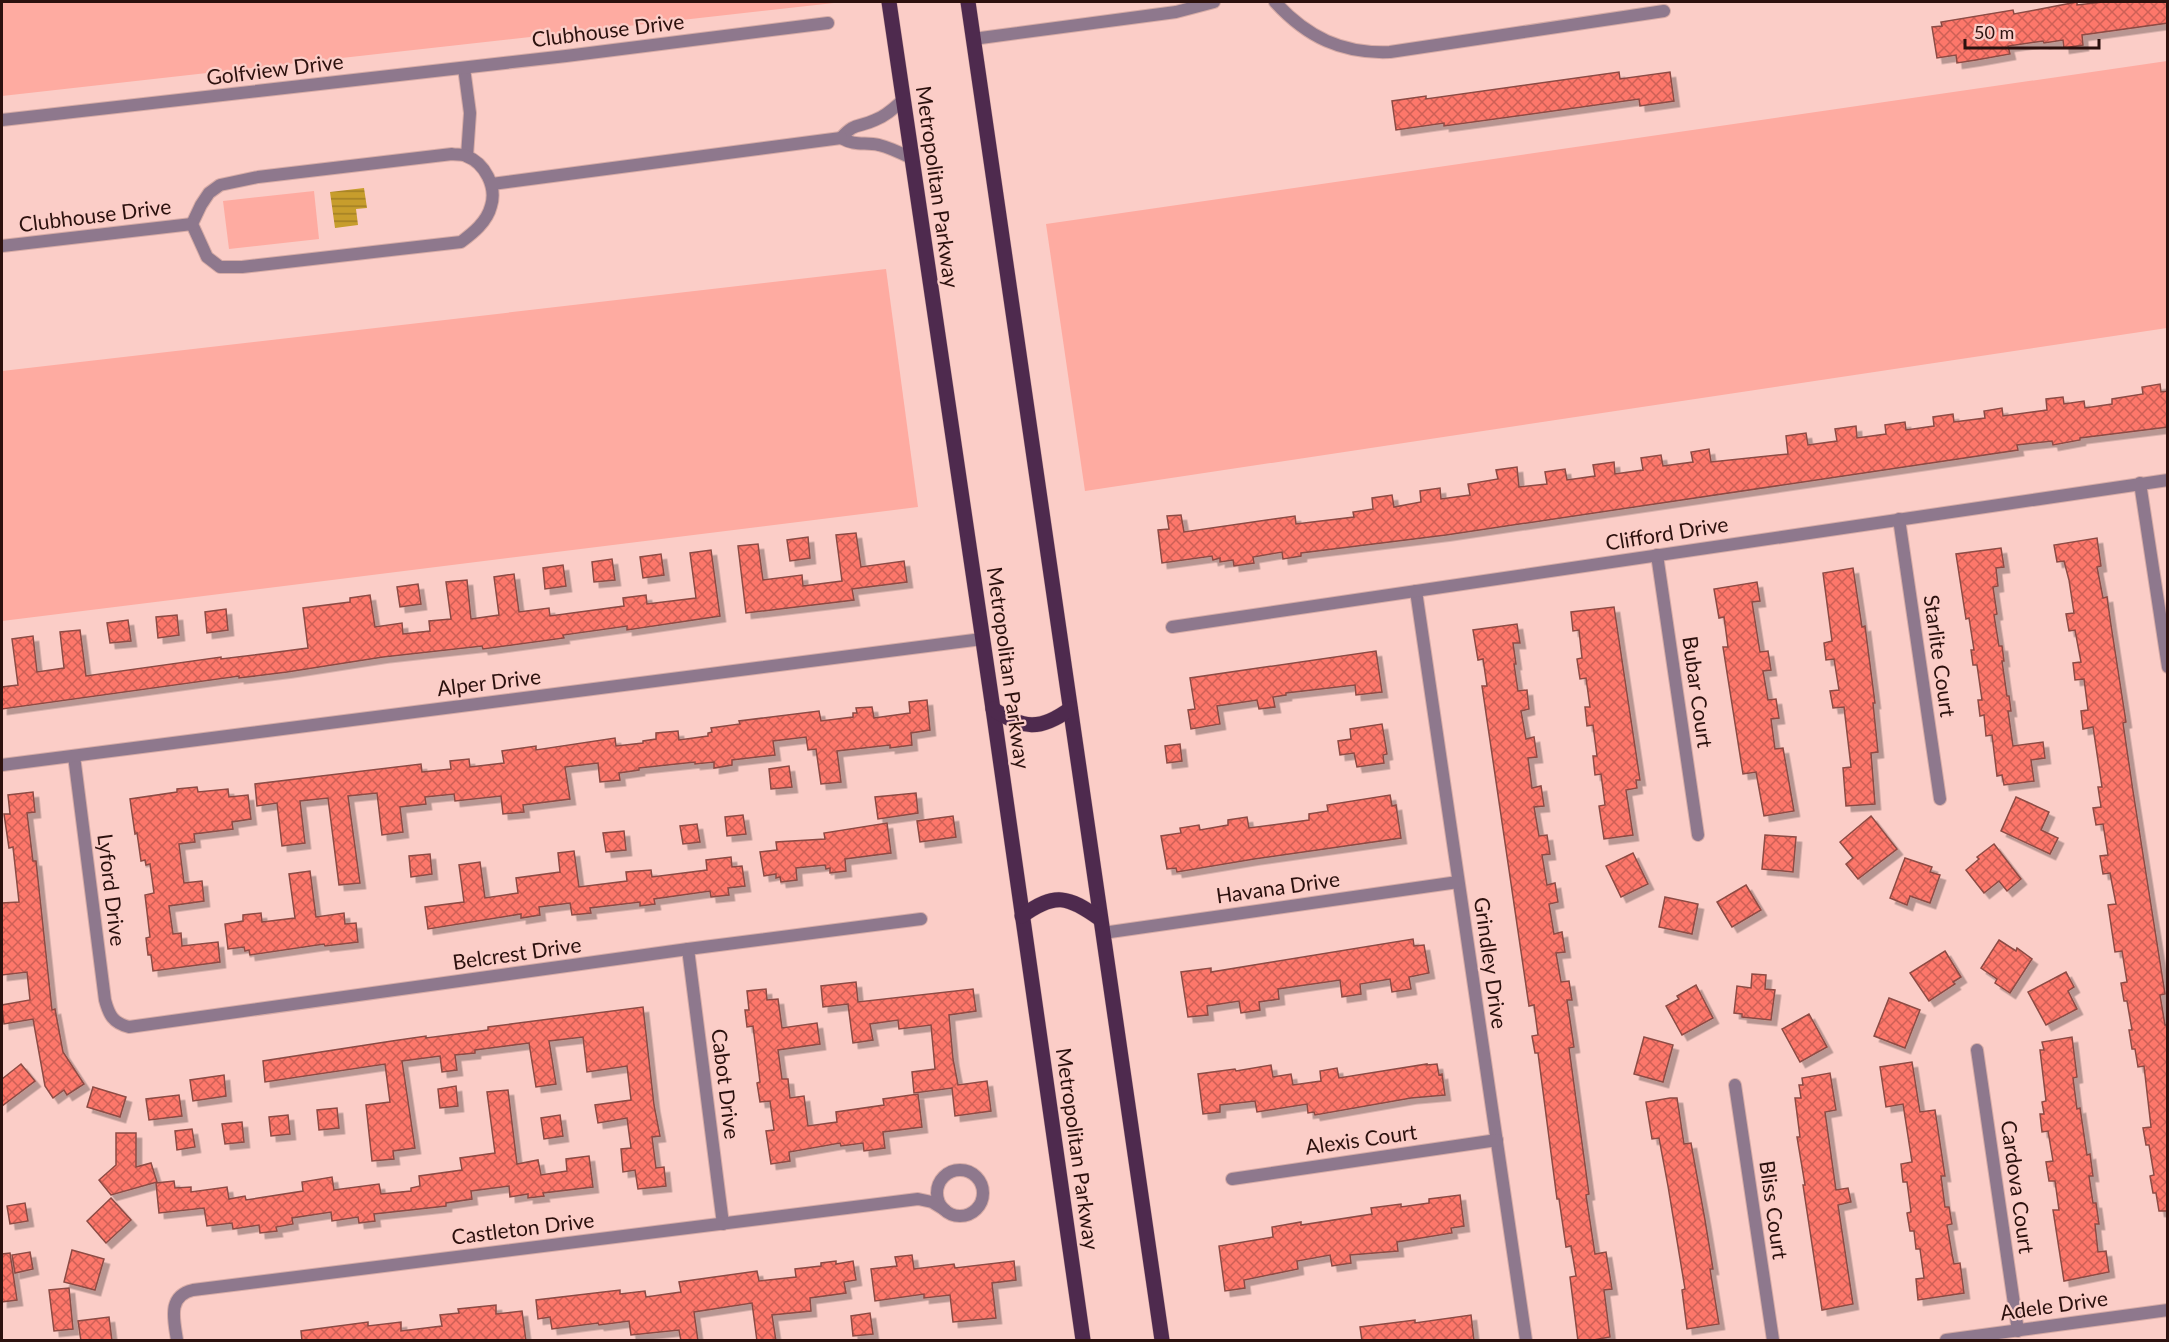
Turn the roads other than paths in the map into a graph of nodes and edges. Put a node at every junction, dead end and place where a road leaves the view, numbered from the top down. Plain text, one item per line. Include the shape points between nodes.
1 (889, 2) edge
2 (968, 2) edge
3 (1214, 2) edge
4 (1275, 2) edge
5 (1664, 11) dead end
6 (828, 23) dead end
7 (973, 39) junction
8 (464, 68) junction
9 (903, 100) junction
10 (2, 120) edge
11 (841, 138) junction
12 (467, 156) junction
13 (911, 158) junction
14 (492, 184) junction
15 (192, 224) junction
16 (2, 246) edge
17 (2168, 480) edge
18 (2140, 483) junction
19 (1899, 519) junction
20 (1658, 555) junction
21 (1416, 591) junction
22 (1172, 627) dead end
23 (982, 639) junction
24 (2168, 667) edge
25 (993, 709) junction
26 (1070, 709) junction
27 (74, 756) junction
28 (2, 765) edge
29 (1940, 799) dead end
30 (1698, 835) dead end
31 (1458, 882) junction
32 (1022, 916) junction
33 (921, 919) dead end
34 (1101, 926) junction
35 (688, 949) junction
36 (118, 1024) joint
37 (1977, 1050) dead end
38 (1735, 1085) dead end
39 (1497, 1140) junction
40 (1232, 1179) dead end
41 (941, 1181) junction
42 (918, 1199) junction
43 (945, 1210) junction
44 (723, 1224) junction
45 (2168, 1310) edge
46 (2018, 1331) junction
47 (177, 1341) edge
48 (1083, 1341) edge
49 (1161, 1341) edge
50 (1526, 1341) edge
51 (1773, 1341) edge
52 (1946, 1341) edge

1 - 9 main road, Metropolitan Parkway
2 - 7 main road
3 - 7 street via 1176,12
4 - 5 street via 1320,38 1355,52 1371,53
6 - 8 street, Clubhouse Drive
7 - 26 main road
8 - 10 street, Golfview Drive
8 - 12 street via 470,113
9 - 11 street via 877,120 850,127
9 - 13 main road, Metropolitan Parkway
11 - 13 street via 852,144 880,146
11 - 14 street
12 - 14 street via 484,169
12 - 15 street, Clubhouse Drive via 452,154 220,185 209,193
13 - 23 main road, Metropolitan Parkway
14 - 15 street, Clubhouse Drive via 491,206 477,230 461,242 443,246 220,267 207,258
15 - 16 street, Clubhouse Drive
17 - 18 street, Clifford Drive
18 - 19 street, Clifford Drive
18 - 24 street
19 - 20 street, Clifford Drive
19 - 29 street, Starlite Court
20 - 21 street, Clifford Drive
20 - 30 street, Bubar Court
21 - 22 street, Clifford Drive
21 - 31 street, Grindley Drive
23 - 25 main road, Metropolitan Parkway
23 - 27 street, Alper Drive
25 - 26 main road via 1012,721 1038,725
25 - 32 main road, Metropolitan Parkway
26 - 34 main road
27 - 28 street, Alper Drive
27 - 36 street, Lyford Drive via 105,1000
31 - 34 street, Havana Drive
31 - 39 street, Grindley Drive
32 - 34 main road via 1054,899 1077,904
32 - 48 main road, Metropolitan Parkway
33 - 35 street, Belcrest Drive
34 - 49 main road
35 - 36 street, Belcrest Drive via 192,1020 137,1027
35 - 44 street, Cabot Drive
37 - 46 street, Cardova Court
38 - 51 street, Bliss Court
39 - 40 street, Alexis Court
39 - 50 street, Grindley Drive
41 - 42 street, Castleton Drive
41 - 43 street via 938,1197
41 - 43 street, Castleton Drive via 961,1170 975,1176 983,1190 980,1205 968,1215
42 - 43 street, Castleton Drive
42 - 44 street, Castleton Drive
44 - 47 street, Castleton Drive via 193,1290 177,1299
45 - 46 street, Adele Drive
46 - 52 street, Adele Drive

